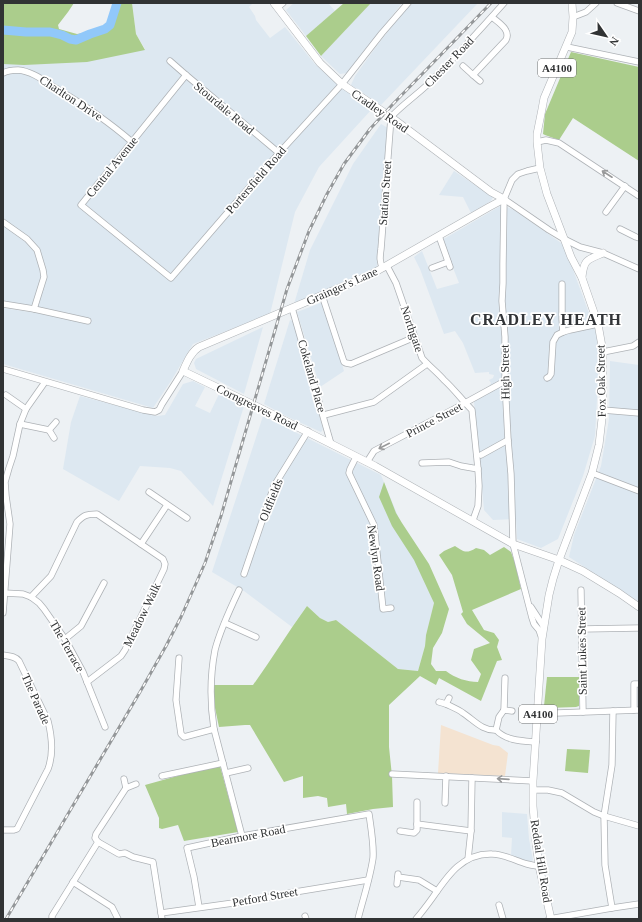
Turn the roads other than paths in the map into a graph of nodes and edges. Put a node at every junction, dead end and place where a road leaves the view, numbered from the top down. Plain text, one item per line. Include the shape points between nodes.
1 (408, 3) edge
2 (504, 3) edge
3 (572, 3) edge
4 (596, 3) edge
5 (617, 3) edge
6 (278, 4) edge
7 (639, 11) edge
8 (492, 17) junction
9 (573, 17) junction
10 (566, 47) junction
11 (170, 61) dead end
12 (639, 62) edge
13 (463, 66) dead end
14 (3, 72) edge
15 (473, 75) junction
16 (186, 76) junction
17 (480, 81) dead end
18 (342, 84) junction
19 (391, 117) junction
20 (132, 142) junction
21 (537, 142) junction
22 (279, 153) junction
23 (540, 168) junction
24 (626, 186) junction
25 (639, 196) edge
26 (504, 200) junction
27 (606, 212) dead end
28 (3, 222) edge
29 (620, 229) dead end
30 (438, 236) junction
31 (639, 238) edge
32 (564, 239) junction
33 (603, 253) junction
34 (385, 267) junction
35 (432, 268) dead end
36 (639, 268) edge
37 (171, 278) joint
38 (582, 278) junction
39 (562, 284) dead end
40 (322, 295) junction
41 (3, 304) edge
42 (292, 308) junction
43 (34, 309) junction
44 (88, 322) dead end
45 (598, 324) junction
46 (563, 332) junction
47 (415, 337) junction
48 (639, 342) edge
49 (602, 352) junction
50 (427, 364) junction
51 (3, 369) edge
52 (183, 371) junction
53 (547, 378) dead end
54 (505, 381) junction
55 (45, 382) junction
56 (6, 395) dead end
57 (465, 403) junction
58 (26, 409) junction
59 (603, 410) junction
60 (639, 413) edge
61 (324, 415) junction
62 (56, 422) dead end
63 (20, 424) junction
64 (49, 430) junction
65 (308, 431) junction
66 (54, 438) dead end
67 (508, 440) junction
68 (331, 444) junction
69 (481, 455) dead end
70 (356, 456) junction
71 (367, 462) junction
72 (422, 463) dead end
73 (478, 468) junction
74 (592, 473) junction
75 (639, 491) edge
76 (149, 492) dead end
77 (167, 505) junction
78 (187, 518) dead end
79 (473, 520) junction
80 (141, 544) junction
81 (513, 544) junction
82 (5, 560) edge
83 (559, 560) junction
84 (244, 574) dead end
85 (104, 583) dead end
86 (239, 590) dead end
87 (581, 590) dead end
88 (4, 593) junction
89 (31, 596) junction
90 (639, 607) edge
91 (391, 608) dead end
92 (3, 612) edge
93 (225, 623) junction
94 (544, 626) junction
95 (639, 628) edge
96 (582, 629) junction
97 (256, 637) dead end
98 (65, 639) junction
99 (542, 639) junction
100 (3, 655) edge
101 (179, 658) dead end
102 (505, 678) dead end
103 (87, 682) junction
104 (639, 684) edge
105 (439, 702) dead end
106 (504, 710) junction
107 (637, 710) edge
108 (512, 711) dead end
109 (538, 711) junction
110 (612, 711) junction
111 (583, 712) junction
112 (105, 727) dead end
113 (214, 729) junction
114 (496, 730) junction
115 (536, 742) junction
116 (223, 763) junction
117 (248, 768) dead end
118 (226, 773) junction
119 (392, 774) dead end
120 (162, 776) dead end
121 (446, 776) junction
122 (472, 778) junction
123 (124, 779) dead end
124 (533, 781) junction
125 (136, 784) dead end
126 (126, 788) junction
127 (534, 790) junction
128 (417, 802) dead end
129 (445, 803) dead end
130 (604, 816) junction
131 (417, 824) junction
132 (639, 826) edge
133 (3, 830) edge
134 (400, 831) dead end
135 (471, 831) junction
136 (242, 836) junction
137 (98, 842) junction
138 (468, 859) junction
139 (540, 866) junction
140 (368, 880) junction
141 (73, 882) junction
142 (397, 884) dead end
143 (437, 891) junction
144 (639, 904) edge
145 (499, 905) dead end
146 (199, 907) junction
147 (612, 908) junction
148 (162, 916) edge
149 (52, 919) edge
150 (118, 919) edge
151 (358, 919) edge
152 (416, 919) edge
153 (503, 919) edge
154 (550, 919) edge

1 - 18 street, Portersfield Road
2 - 8 street, Chester Road
3 - 9 main road, A4100
4 - 9 street via 586,12
5 - 7 street
6 - 18 main road, Cradley Road via 320,63
8 - 15 street via 504,28 507,38
8 - 19 street, Chester Road via 425,87
9 - 10 main road, A4100 via 572,32
10 - 12 street
10 - 21 main road, Fox Oak Street / A4100 via 544,98
11 - 16 street, Stourdale Road
13 - 15 street
14 - 20 street, Charlton Drive via 18,70 34,75 79,102
15 - 17 street
16 - 20 street, Central Avenue
16 - 22 street, Stourdale Road
18 - 19 main road, Cradley Road
18 - 22 street, Portersfield Road
19 - 26 main road, Cradley Road
19 - 34 street, Station Street via 381,249 381,264
20 - 37 street, Central Avenue via 81,205
21 - 23 main road, Fox Oak Street / A4100
24 -> 21 street via 559,143 546,140
22 - 37 street, Portersfield Road
23 - 26 street via 518,174 512,180
23 - 32 main road, Fox Oak Street / A4100
24 - 25 street
24 - 27 street
26 - 30 main road, Grainger's Lane
26 - 32 street
26 - 54 street, High Street via 502,301
28 - 43 street via 37,250 44,278
29 - 31 street
30 - 34 main road, Grainger's Lane
30 - 35 street via 449,264
32 - 33 street via 580,247
32 - 38 main road, Fox Oak Street / A4100
33 - 36 street
33 - 38 main road via 585,262
34 - 40 main road, Grainger's Lane
34 - 47 street, Northgate via 396,283
38 - 45 main road, Fox Oak Street / A4100
39 - 46 street
40 - 42 main road, Grainger's Lane
40 - 47 street via 346,363 351,364
41 - 43 street
42 - 52 main road, Grainger's Lane via 199,347 191,354
42 - 61 street, Cokeland Place
43 - 44 street
45 - 46 street
45 - 49 main road, Fox Oak Street / A4100
46 - 53 street via 557,335 553,342 551,374
47 - 50 street, Northgate via 422,358
48 - 49 street via 633,346
49 - 59 main road, Fox Oak Street / A4100
50 - 57 street, Northgate
50 - 61 street via 374,402
51 - 55 street
52 - 55 street via 159,410 155,412
52 - 65 main road, Corngreaves Road
54 - 57 street, Prince Street
54 - 67 street, High Street
55 - 58 street
56 - 58 street
57 -> 71 street, Prince Street via 374,451
57 - 73 street, Northgate via 472,410
58 - 63 street
59 - 60 street
59 - 74 main road, Fox Oak Street / A4100 via 599,445
61 - 68 street, Cokeland Place
62 - 64 street
63 - 64 street
63 - 82 street via 5,482 10,524
64 - 66 street
65 - 68 main road, Corngreaves Road
65 - 84 street, Oldfields via 274,486
67 - 69 street
67 - 81 street, High Street
68 - 70 main road, Corngreaves Road
70 - 71 main road, Corngreaves Road
70 - 91 street, Newlyn Road via 349,473 374,525 383,609
71 - 79 main road, Corngreaves Road
72 - 73 street via 449,462
73 - 79 street, Northgate via 478,506
74 - 75 street
74 - 83 main road, Fox Oak Street / A4100
76 - 77 street
77 - 78 street
77 - 80 street
79 - 81 main road, Corngreaves Road
80 - 89 street, Meadow Walk via 97,514 83,516 77,522 51,576
80 - 103 street, Meadow Walk via 163,559 165,566 121,656
81 - 83 main road, Corngreaves Road
81 - 94 street via 517,549 530,607
81 - 99 street via 532,618
82 - 88 street
83 - 90 main road, Corngreaves Road
83 - 94 main road, A4100
85 - 98 street via 81,626
86 - 93 street
87 - 96 street, Saint Lukes Street
88 - 89 street
88 - 92 street
89 - 98 street, The Terrace via 44,609
93 - 97 street
93 - 113 street via 215,650 211,685
94 - 99 main road, A4100
95 - 96 street
96 - 111 street, Saint Lukes Street
98 - 103 street, The Terrace
99 - 109 main road, A4100
100 - 133 street, The Parade via 12,656 19,661 48,721 52,748 48,769 17,828
101 - 113 street via 176,700 181,734 184,737
102 - 106 street
103 - 112 street, The Terrace
104 - 107 street via 634,684
105 - 114 street via 448,701 478,725
106 - 108 street
106 - 114 street via 499,717
107 - 110 street
109 - 111 street
109 - 115 main road, A4100
110 - 111 street
110 - 130 street via 612,765
113 - 116 street
114 - 115 street via 518,740
115 - 124 main road, A4100
116 - 118 street
116 - 120 street
117 - 118 street
118 - 136 street
119 - 121 street
121 - 122 street
121 - 129 street
124 -> 122 street
122 - 135 street
123 - 126 street
124 - 127 main road, A4100
125 - 126 street
126 - 137 street via 96,834
127 - 130 street via 562,793
127 - 139 main road, Reddal Hill Road / A4100 via 536,843
128 - 131 street
130 - 132 street
130 - 147 street via 605,865
131 - 134 street via 414,833
131 - 135 street
135 - 138 street
136 - 140 street, Bearmore Road via 369,814 373,857
136 - 146 street, Bearmore Road via 187,848
137 - 141 street
137 - 148 street via 119,854 124,853 153,862
138 - 139 street via 492,854
138 - 143 street via 449,875
139 - 154 main road, Reddal Hill Road / A4100
140 - 146 street, Petford Street
140 - 151 street
141 - 149 street
141 - 150 street via 112,907
142 - 143 street via 398,876 419,880
143 - 152 street
144 - 147 street
145 - 153 street
146 - 148 street, Petford Street
147 - 154 street

